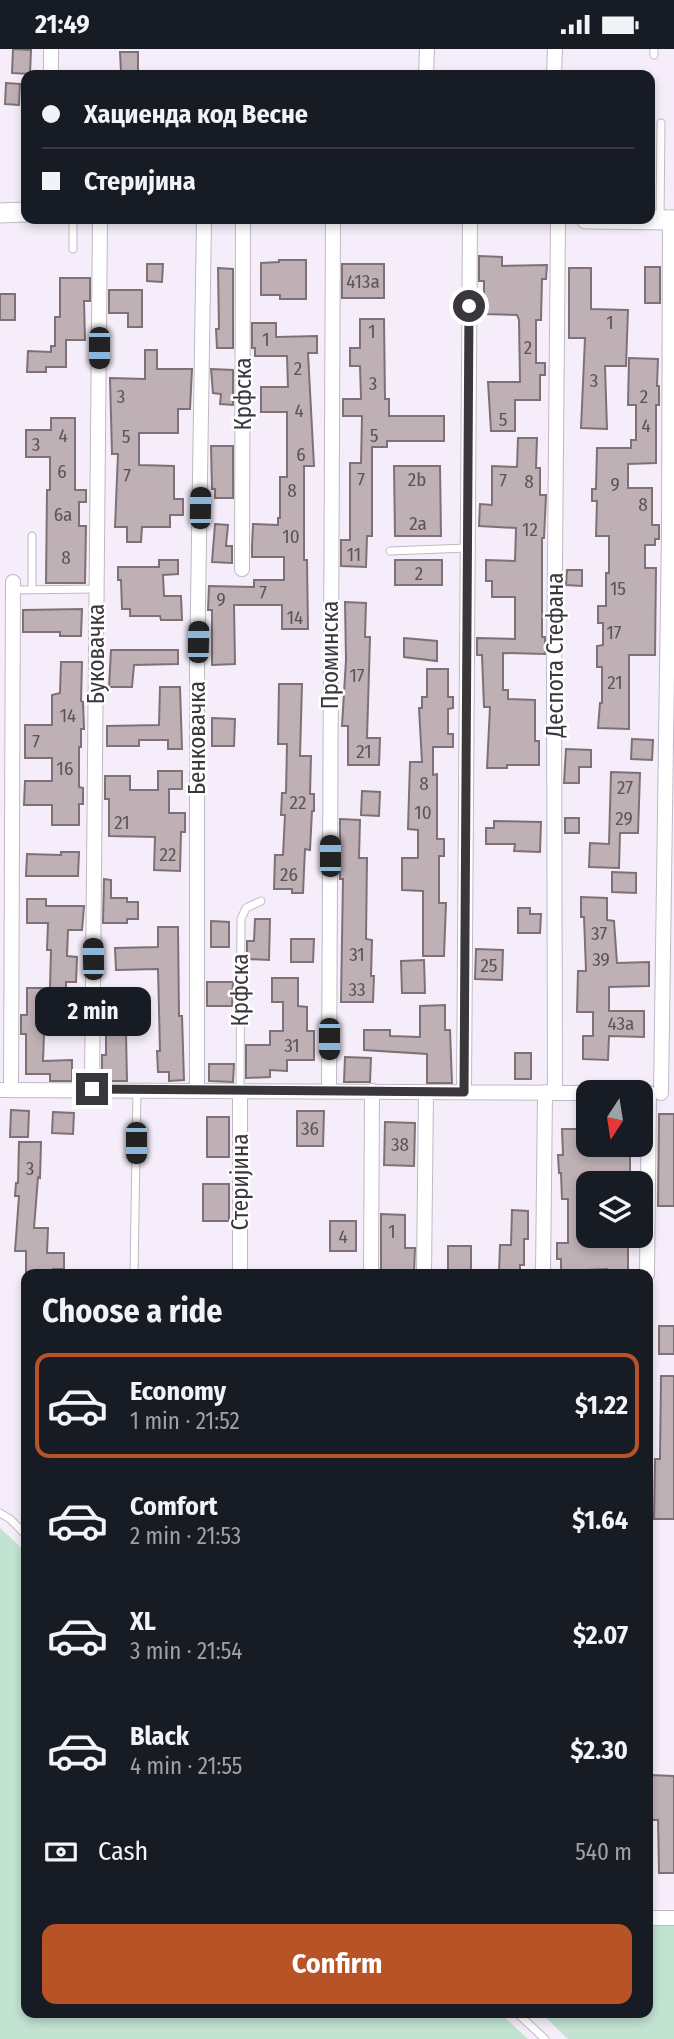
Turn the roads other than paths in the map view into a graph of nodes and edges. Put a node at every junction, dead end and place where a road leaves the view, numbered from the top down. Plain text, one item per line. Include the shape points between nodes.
1 (51, 49) edge
2 (427, 49) edge
3 (555, 49) edge
4 (51, 70) edge
5 (426, 70) edge
6 (554, 70) edge
7 (661, 123) dead end
8 (21, 212) edge
9 (0, 213) edge
10 (668, 220) edge
11 (74, 224) edge
12 (100, 224) edge
13 (204, 224) edge
14 (243, 224) edge
15 (333, 224) edge
16 (470, 224) edge
17 (558, 224) edge
18 (73, 249) dead end
19 (32, 536) dead end
20 (467, 548) junction
21 (390, 551) dead end
22 (242, 569) dead end
23 (13, 586) joint
24 (32, 589) junction
25 (96, 590) junction
26 (261, 901) dead end
27 (92, 1089) junction
28 (5, 1090) edge
29 (136, 1090) junction
30 (197, 1090) junction
31 (240, 1090) junction
32 (328, 1091) junction
33 (372, 1091) junction
34 (426, 1092) junction
35 (464, 1092) junction
36 (550, 1092) junction
37 (576, 1093) edge
38 (656, 1093) edge
39 (134, 1269) edge
40 (240, 1269) edge
41 (371, 1269) edge
42 (424, 1269) edge
43 (543, 1269) edge
44 (647, 1269) edge
45 (0, 1513) edge
46 (21, 1530) edge
47 (653, 1918) edge
48 (674, 1918) edge
49 (522, 2018) edge
50 (545, 2039) edge

1 - 4 street
2 - 5 street
3 - 6 street
7 - 10 lane
8 - 9 main road
10 - 38 street via 669,531
11 - 18 lane
12 - 25 street, Буковачка
13 - 30 street, Бенковачка
14 - 22 street, Крфска
15 - 32 street, Проминска
16 - 20 street
17 - 36 street, Деспота Стефана
19 - 24 lane
20 - 21 lane
20 - 35 street
23 - 24 lane
23 - 28 street
24 - 25 lane
25 - 27 street, Буковачка
26 - 31 lane, Крфска via 246,908 241,919
27 - 28 street
27 - 29 street
29 - 30 street
29 - 39 lane
30 - 31 street
31 - 32 street
31 - 40 street, Стеријина
32 - 33 street
33 - 34 street
33 - 41 street
34 - 35 street
34 - 42 street
35 - 36 street
36 - 37 street
36 - 43 street, Деспота Стефана
38 - 44 street
45 - 46 lane
47 - 48 street
49 - 50 lane

